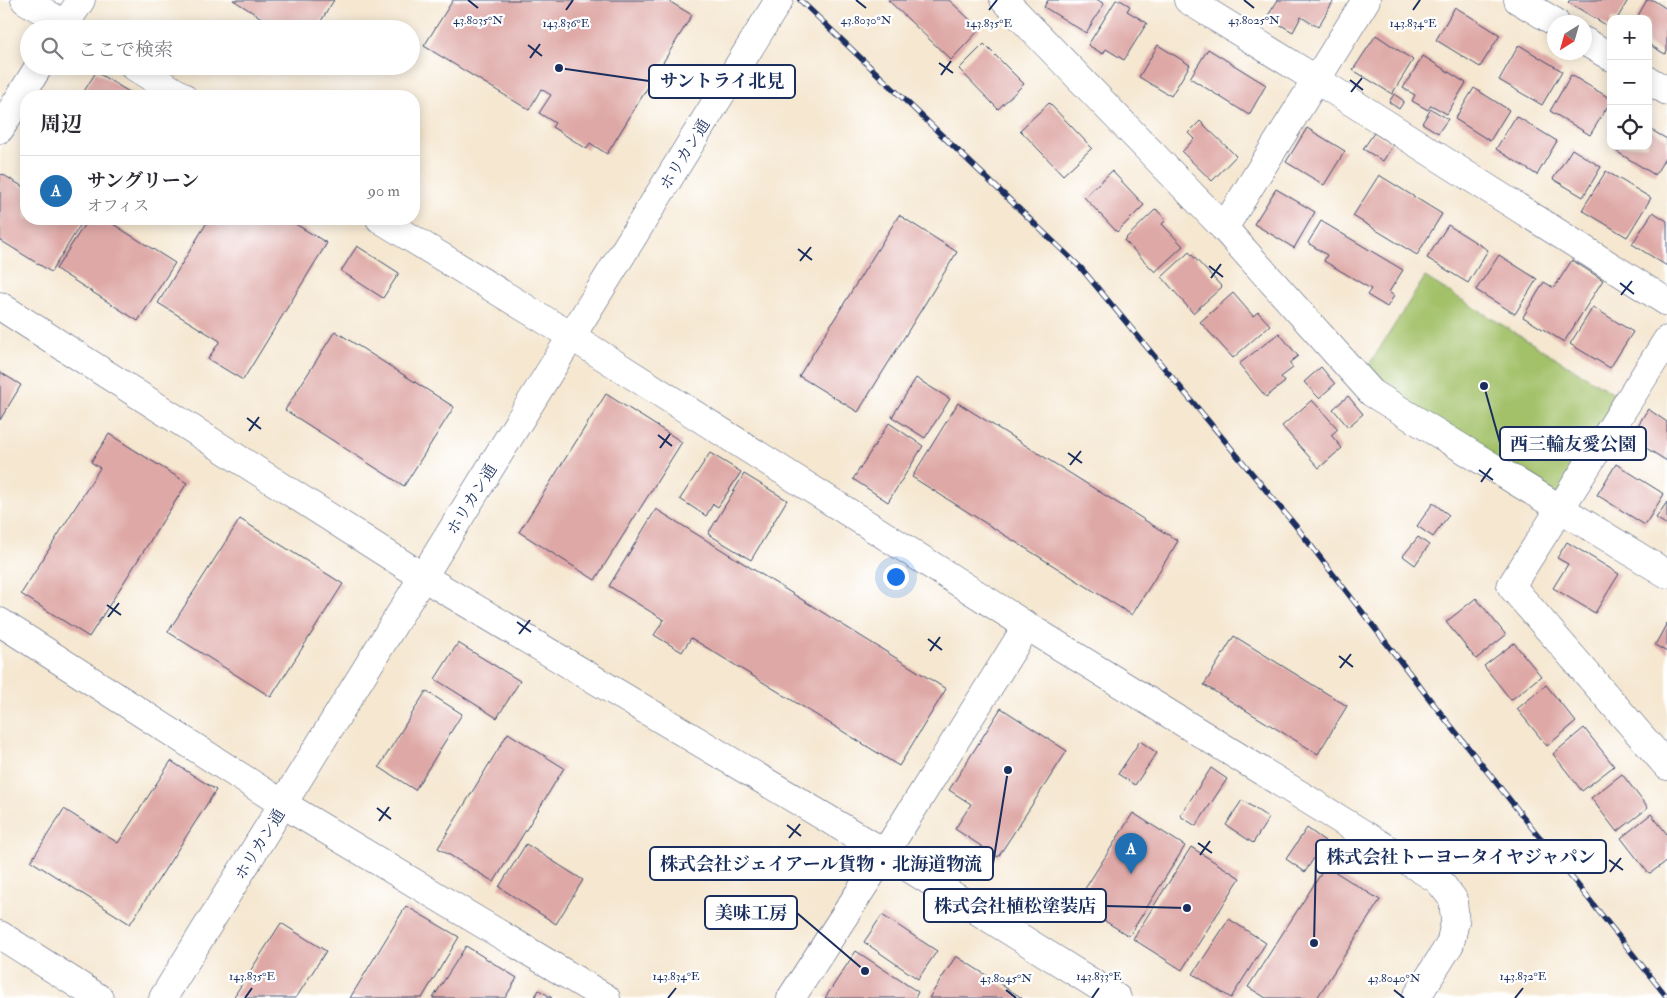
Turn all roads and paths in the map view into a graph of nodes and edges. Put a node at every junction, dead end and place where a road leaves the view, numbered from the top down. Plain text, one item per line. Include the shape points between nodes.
1 (25, 0) edge
2 (81, 0) edge
3 (779, 0) edge
4 (1004, 0) edge
5 (1188, 0) edge
6 (1366, 0) edge
7 (56, 20) edge
8 (71, 20) edge
9 (1592, 46) edge
10 (1607, 55) edge
11 (33, 75) edge
12 (148, 75) edge
13 (1317, 80) junction
14 (1652, 83) edge
15 (24, 90) edge
16 (172, 90) edge
17 (1667, 92) edge
18 (20, 97) edge
19 (0, 129) edge
20 (390, 225) edge
21 (1224, 228) junction
22 (1667, 302) edge
23 (0, 306) edge
24 (572, 336) junction
25 (1667, 340) edge
26 (1560, 507) junction
27 (1667, 574) edge
28 (423, 577) junction
29 (0, 622) edge
30 (1027, 626) junction
31 (1667, 766) edge
32 (283, 804) junction
33 (885, 853) junction
34 (0, 936) edge
35 (99, 998) edge
36 (163, 998) edge
37 (606, 998) edge
38 (791, 998) edge
39 (1117, 998) edge
40 (1416, 998) edge

1 - 7 street
2 - 8 street
3 - 24 street, ホリカン通
4 - 21 street
5 - 13 street
6 - 13 street
9 - 10 street
11 - 15 street
12 - 16 street
13 - 21 street
13 - 22 street
14 - 17 street
18 - 19 street
20 - 24 street
21 - 26 street via 1372,393
23 - 28 street
24 - 28 street, ホリカン通
24 - 30 street
25 - 26 street
26 - 27 street
26 - 31 street via 1511,586
28 - 32 street, ホリカン通
28 - 33 street
29 - 32 street
30 - 33 street
30 - 40 street via 1438,880 1453,899 1455,922 1450,944
32 - 36 street, ホリカン通
32 - 37 street
33 - 38 street
33 - 39 street
34 - 35 street

